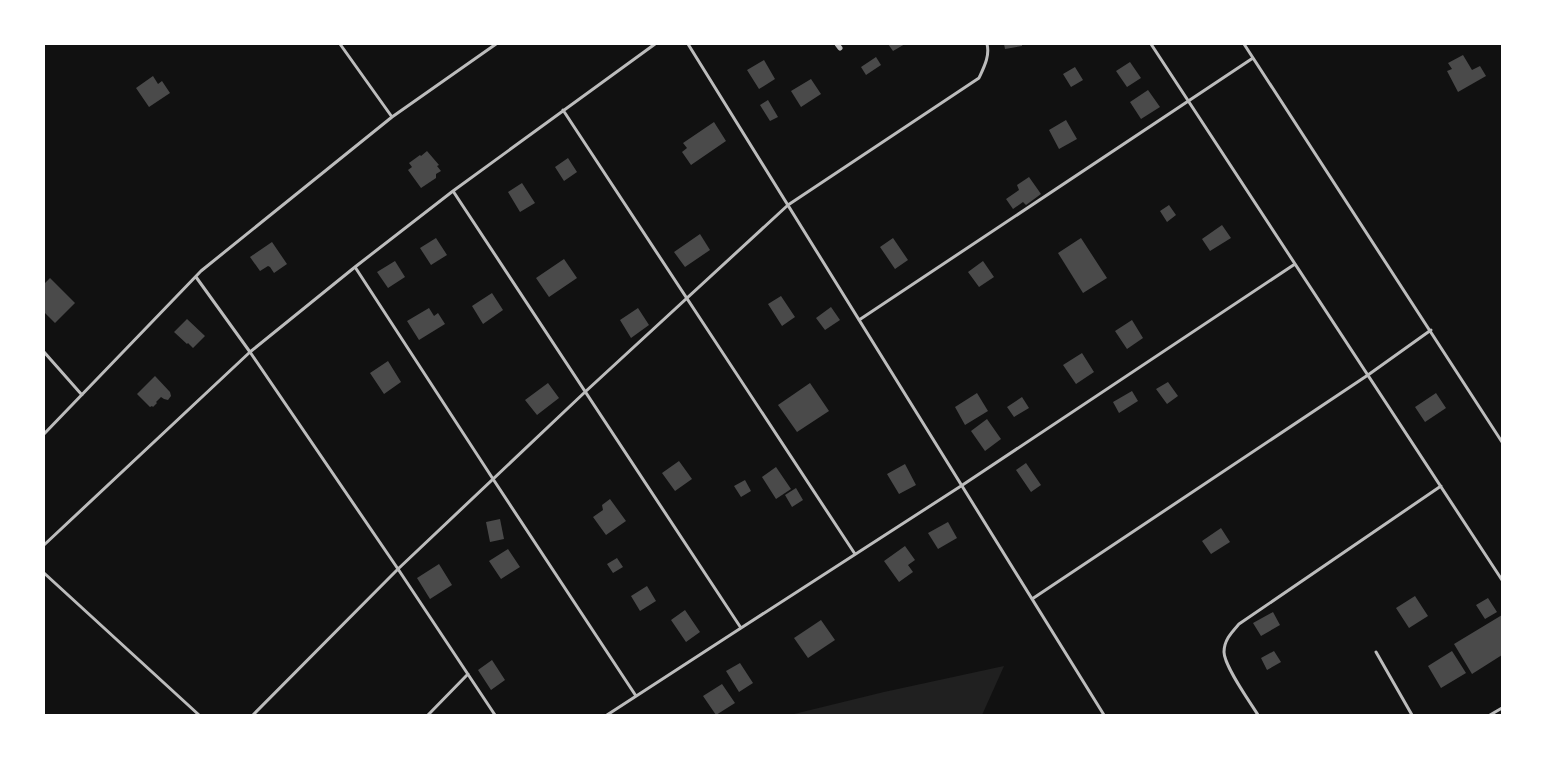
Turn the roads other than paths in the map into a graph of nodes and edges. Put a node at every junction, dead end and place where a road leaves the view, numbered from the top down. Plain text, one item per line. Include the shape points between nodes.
1 (340, 44) edge
2 (496, 44) edge
3 (655, 44) edge
4 (688, 44) edge
5 (987, 44) edge
6 (1151, 44) edge
7 (1244, 44) edge
8 (1254, 58) junction
9 (1189, 102) junction
10 (563, 110) junction
11 (392, 117) junction
12 (453, 191) junction
13 (788, 205) junction
14 (1295, 264) junction
15 (355, 266) junction
16 (196, 276) junction
17 (687, 297) junction
18 (859, 320) junction
19 (1431, 330) junction
20 (44, 352) edge
21 (250, 352) junction
22 (1368, 375) junction
23 (585, 392) junction
24 (82, 395) junction
25 (44, 434) edge
26 (1502, 442) edge
27 (492, 479) junction
28 (962, 486) junction
29 (1440, 486) junction
30 (44, 545) edge
31 (856, 554) junction
32 (398, 569) junction
33 (44, 573) edge
34 (1502, 580) edge
35 (1032, 599) junction
36 (741, 628) junction
37 (1376, 652) dead end
38 (468, 674) junction
39 (636, 696) junction
40 (1502, 708) edge
41 (199, 715) edge
42 (253, 715) edge
43 (428, 715) edge
44 (495, 715) edge
45 (607, 715) edge
46 (1104, 715) edge
47 (1258, 715) edge
48 (1412, 715) edge
49 (1490, 715) edge

1 - 11 lane
2 - 11 lane
3 - 10 lane
4 - 13 lane
5 - 13 lane via 986,62 979,78
6 - 9 lane
7 - 8 lane
8 - 9 lane
8 - 19 lane
9 - 14 lane
9 - 18 lane
10 - 12 lane
10 - 17 lane
11 - 16 lane
12 - 15 lane
12 - 23 lane
13 - 17 lane
13 - 18 lane
14 - 22 lane
14 - 28 lane
15 - 21 lane
15 - 27 lane
16 - 21 lane
16 - 24 lane
17 - 23 lane
17 - 31 lane
18 - 28 lane
19 - 22 lane
19 - 26 lane
20 - 24 lane
21 - 30 lane
21 - 32 lane
22 - 29 lane
22 - 35 lane
23 - 27 lane
23 - 36 lane
24 - 25 lane
27 - 32 lane
27 - 39 lane
28 - 31 lane
28 - 35 lane
29 - 34 lane
29 - 47 lane via 1239,624 1228,638 1224,653 1228,666
31 - 36 lane
32 - 38 lane
32 - 42 lane
33 - 41 lane
35 - 46 lane
36 - 39 lane
37 - 48 lane
38 - 43 lane
38 - 44 lane
39 - 45 lane
40 - 49 lane

